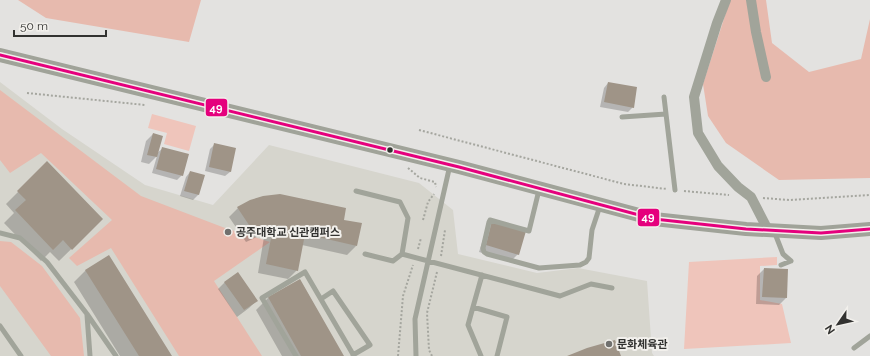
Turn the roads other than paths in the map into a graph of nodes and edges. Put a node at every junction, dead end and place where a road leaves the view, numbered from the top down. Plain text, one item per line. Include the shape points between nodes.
1 (726, 0) edge
2 (751, 0) edge
3 (0, 55) edge
4 (766, 77) dead end
5 (664, 97) dead end
6 (666, 114) junction
7 (622, 117) dead end
8 (450, 165) junction
9 (540, 189) junction
10 (675, 190) road end
11 (356, 191) dead end
12 (600, 205) junction
13 (870, 229) edge
14 (771, 230) junction
15 (0, 233) edge
16 (365, 254) dead end
17 (402, 254) junction
18 (428, 261) junction
19 (781, 265) dead end
20 (482, 275) junction
21 (612, 288) dead end
22 (321, 299) junction
23 (473, 307) junction
24 (86, 314) junction
25 (0, 326) edge
26 (870, 336) edge
27 (854, 348) dead end
28 (354, 355) edge
29 (21, 356) edge
30 (90, 356) edge
31 (116, 356) edge
32 (296, 356) edge
33 (416, 356) edge
34 (481, 356) edge
35 (496, 356) edge

1 - 14 street via 694,96 698,133 718,166 751,197
2 - 4 street
3 - 8 main road
5 - 6 lane
6 - 7 lane
6 - 10 lane
8 - 9 main road
8 - 18 lane
9 - 12 main road
9 - 12 lane via 529,231 490,220 484,252 539,268 580,265 589,258 592,230
11 - 17 lane via 400,202 408,218
12 - 14 main road via 654,219
13 - 14 main road via 822,233
14 - 19 lane via 783,254 791,261
15 - 24 lane via 20,238 48,262
16 - 17 lane via 393,261
17 - 18 lane
18 - 20 lane
18 - 33 lane via 415,318
20 - 21 lane via 560,296 590,284
20 - 23 lane
22 - 28 lane
22 - 28 lane via 333,291 370,345
22 - 32 lane via 305,272 262,298
23 - 34 lane via 468,325
23 - 35 lane via 508,317
24 - 30 lane
24 - 31 lane
25 - 29 lane
26 - 27 lane

